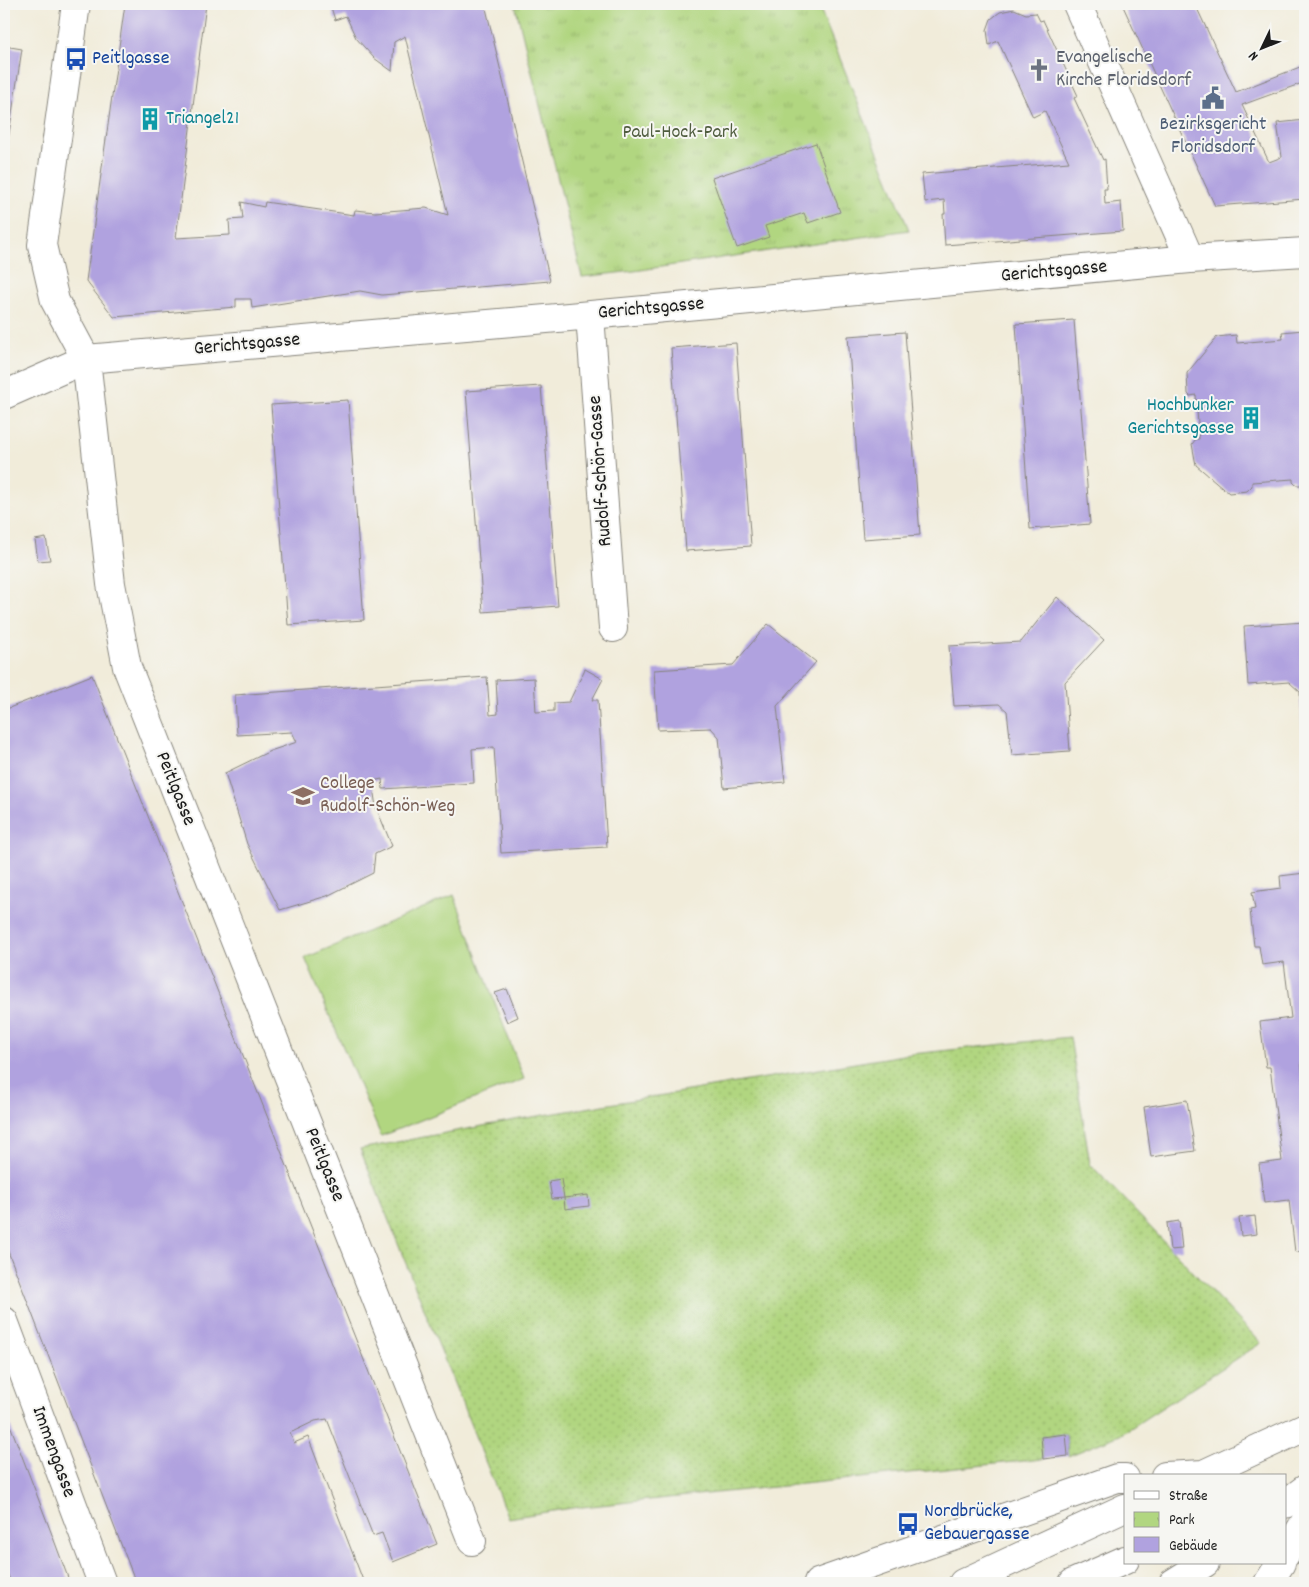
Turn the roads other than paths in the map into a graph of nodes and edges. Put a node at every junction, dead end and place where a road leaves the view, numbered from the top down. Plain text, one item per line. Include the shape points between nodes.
1 (76, 4) edge
2 (1077, 4) edge
3 (1305, 252) edge
4 (1190, 259) junction
5 (590, 315) junction
6 (86, 359) junction
7 (4, 396) edge
8 (613, 628) dead end
9 (4, 1321) edge
10 (1305, 1427) edge
11 (1203, 1474) edge
12 (1124, 1478) edge
13 (1305, 1478) edge
14 (1286, 1487) edge
15 (1305, 1489) edge
16 (1286, 1503) edge
17 (1124, 1508) edge
18 (1305, 1522) edge
19 (472, 1541) dead end
20 (1286, 1553) edge
21 (1124, 1560) edge
22 (1204, 1564) edge
23 (1279, 1564) edge
24 (102, 1583) edge
25 (818, 1583) edge
26 (963, 1583) edge
27 (1073, 1583) edge
28 (1173, 1583) edge
29 (1268, 1583) edge

1 - 6 main road, Peitlgasse via 42,245 55,301
2 - 4 main road
3 - 4 main road, Gerichtsgasse
4 - 5 main road, Gerichtsgasse
5 - 6 main road, Gerichtsgasse
5 - 8 main road, Rudolf-Schön-Gasse
6 - 7 main road, Gerichtsgasse
6 - 19 main road, Peitlgasse via 111,584 127,667
9 - 24 main road, Immengasse
10 - 11 main road
12 - 25 main road
13 - 14 main road
15 - 16 main road
17 - 26 main road
18 - 20 main road
21 - 27 main road
22 - 28 main road
23 - 29 main road

